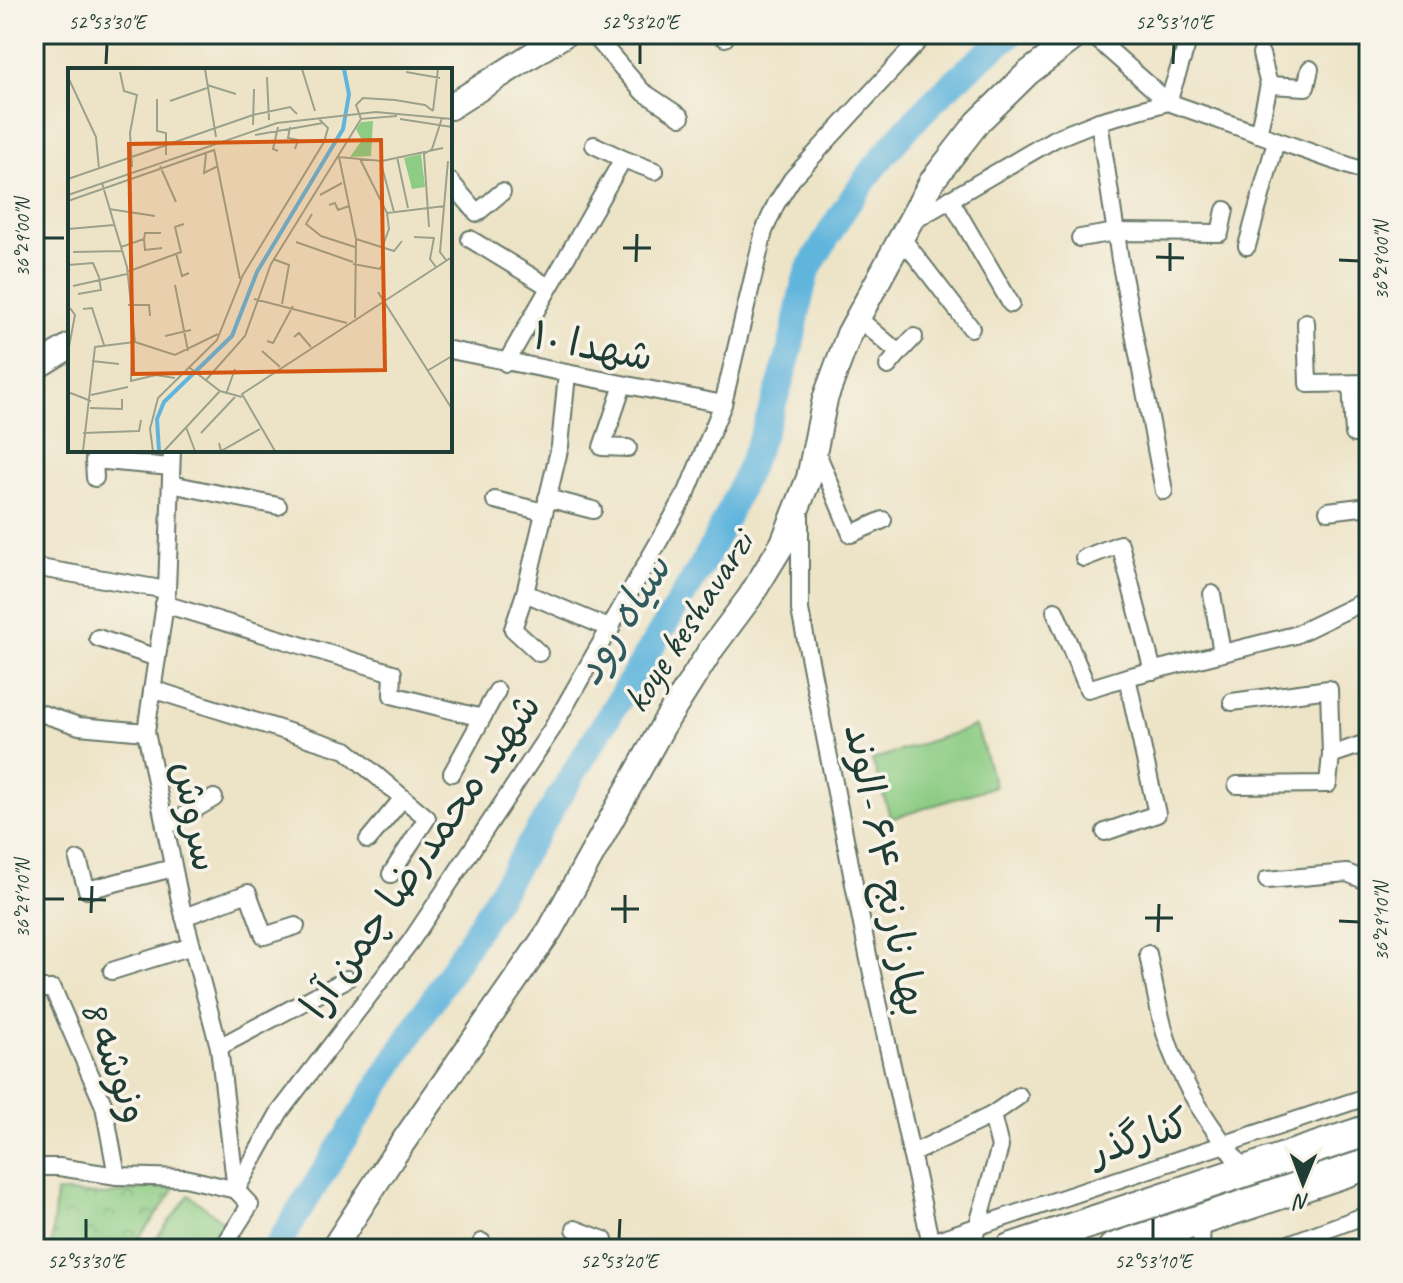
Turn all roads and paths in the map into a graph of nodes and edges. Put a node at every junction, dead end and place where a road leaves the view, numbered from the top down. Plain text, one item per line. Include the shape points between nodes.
1 (565, 34) edge
2 (593, 34) edge
3 (925, 34) edge
4 (1190, 35) edge
5 (1088, 37) edge
6 (1261, 54) dead end
7 (1310, 69) dead end
8 (1269, 85) junction
9 (1168, 102) junction
10 (452, 106) edge
11 (681, 117) dead end
12 (1099, 121) junction
13 (1258, 134) junction
14 (1276, 141) junction
15 (594, 145) dead end
16 (623, 159) junction
17 (655, 171) dead end
18 (1369, 173) edge
19 (959, 175) junction
20 (452, 183) edge
21 (502, 192) dead end
22 (950, 199) junction
23 (1225, 210) dead end
24 (904, 230) junction
25 (1116, 232) junction
26 (1080, 238) dead end
27 (470, 239) dead end
28 (1247, 246) dead end
29 (549, 287) junction
30 (1011, 304) dead end
31 (858, 318) junction
32 (1306, 322) dead end
33 (971, 328) dead end
34 (914, 337) dead end
35 (68, 347) edge
36 (452, 350) edge
37 (506, 363) junction
38 (34, 368) edge
39 (567, 374) junction
40 (1369, 383) edge
41 (1351, 384) junction
42 (623, 385) junction
43 (723, 404) junction
44 (1354, 434) dead end
45 (628, 448) dead end
46 (815, 449) junction
47 (171, 467) edge
48 (95, 478) dead end
49 (1164, 491) dead end
50 (495, 500) dead end
51 (799, 502) junction
52 (546, 505) junction
53 (278, 506) dead end
54 (1369, 506) edge
55 (593, 510) dead end
56 (1328, 511) dead end
57 (883, 520) dead end
58 (1084, 558) dead end
59 (34, 567) edge
60 (525, 593) junction
61 (1212, 594) dead end
62 (166, 597) junction
63 (1369, 599) edge
64 (1055, 611) dead end
65 (611, 629) junction
66 (98, 638) dead end
67 (539, 653) dead end
68 (1222, 653) junction
69 (157, 658) junction
70 (1153, 671) junction
71 (1127, 677) junction
72 (152, 689) junction
73 (497, 691) dead end
74 (1232, 702) dead end
75 (34, 711) edge
76 (482, 718) junction
77 (146, 732) junction
78 (1369, 742) edge
79 (1331, 755) junction
80 (452, 773) dead end
81 (1237, 785) dead end
82 (214, 798) dead end
83 (403, 798) junction
84 (165, 827) junction
85 (1105, 832) dead end
86 (368, 840) dead end
87 (78, 860) dead end
88 (173, 868) junction
89 (391, 874) dead end
90 (1267, 880) dead end
91 (1369, 882) edge
92 (184, 917) junction
93 (296, 926) dead end
94 (192, 946) junction
95 (1148, 954) dead end
96 (112, 971) dead end
97 (347, 979) dead end
98 (34, 989) edge
99 (219, 1047) junction
100 (1019, 1096) dead end
101 (1369, 1096) edge
102 (992, 1115) junction
103 (1369, 1130) edge
104 (1223, 1144) junction
105 (911, 1154) junction
106 (1369, 1164) edge
107 (34, 1167) edge
108 (1246, 1172) junction
109 (117, 1176) junction
110 (236, 1190) junction
111 (1076, 1193) junction
112 (1369, 1214) edge
113 (1085, 1224) junction
114 (977, 1225) junction
115 (575, 1229) dead end
116 (1202, 1234) edge
117 (931, 1246) edge
118 (222, 1249) edge
119 (333, 1249) edge
120 (602, 1249) edge
121 (971, 1249) edge
122 (1010, 1249) edge
123 (1113, 1249) edge
124 (1275, 1249) edge

1 - 10 street
2 - 11 street via 642,91
3 - 43 street, شهید محمدرضا چمن آرا via 792,179 776,204 764,231
4 - 9 street
5 - 9 street
5 - 19 street, koye keshavarzi via 1028,73 978,122
6 - 8 street
7 - 8 street via 1306,87
8 - 13 street
9 - 12 street
9 - 13 street
12 - 19 street
12 - 25 street
13 - 14 street
14 - 18 street
14 - 28 street
15 - 16 street
16 - 17 street
16 - 29 street
19 - 22 street
19 - 24 street, koye keshavarzi via 932,181
20 - 21 street via 477,213
22 - 24 street
22 - 30 street
23 - 25 street via 1220,233
24 - 31 street, koye keshavarzi
24 - 33 street
25 - 26 street
25 - 49 street
27 - 29 street
29 - 37 street
31 - 34 street via 894,360
31 - 46 street, koye keshavarzi via 825,399
32 - 41 street via 1308,384
35 - 38 street
36 - 37 street, شهدا ۱۰
37 - 39 street, شهدا ۱۰
39 - 42 street, شهدا ۱۰
39 - 52 street via 560,446
40 - 41 street
41 - 44 street
42 - 43 street, شهدا ۱۰
42 - 45 street via 602,447
43 - 65 street, شهید محمدرضا چمن آرا via 687,492
46 - 51 street, koye keshavarzi
46 - 57 street via 851,534
47 - 48 street via 94,460
47 - 53 street
47 - 62 street, سروش
50 - 52 street
51 - 105 street, بهارنارنج ۶۴ -الوند via 800,610
51 - 119 street, koye keshavarzi via 783,543 664,724 550,930
52 - 55 street
52 - 60 street
54 - 56 street
58 - 70 street via 1120,544
59 - 62 street
60 - 65 street
60 - 67 street via 513,629
61 - 68 street
62 - 69 street, سروش
62 - 76 street via 393,673 392,695
63 - 68 street via 1295,635
64 - 71 street via 1088,689
65 - 110 street, شهید محمدرضا چمن آرا via 552,729 411,941 279,1113
66 - 69 street
68 - 70 street
69 - 72 street, سروش
70 - 71 street
71 - 85 street via 1157,814
72 - 77 street, سروش
72 - 83 street via 346,750
73 - 76 street
74 - 79 street via 1329,689
75 - 77 street via 79,726
76 - 80 street
77 - 84 street, سروش
78 - 79 street
79 - 81 street via 1328,784
82 - 84 street
83 - 86 street
83 - 89 street via 427,818
84 - 88 street, سروش
87 - 88 street via 87,890
88 - 92 street, سروش
90 - 91 street via 1347,873
92 - 93 street via 248,893 264,936
92 - 94 street, سروش
94 - 96 street
94 - 99 street, سروش
95 - 104 street via 1165,1035 1188,1089
97 - 99 street
98 - 109 street, ونوشه 8 via 53,989 59,1002 104,1106
99 - 110 street, سروش
100 - 102 street
101 - 104 street, کنارگذر
102 - 105 street
102 - 114 street via 1000,1147
103 - 108 highway
104 - 108 street
104 - 111 street, کنارگذر
105 - 117 street, بهارنارنج ۶۴ -الوند
106 - 116 highway
107 - 109 street
108 - 113 highway
109 - 110 street via 185,1178
110 - 118 street via 250,1205
111 - 113 street
111 - 114 street, کنارگذر
112 - 124 street
113 - 122 highway
114 - 117 street, کنارگذر
114 - 121 street
115 - 120 street via 604,1240
116 - 123 highway

